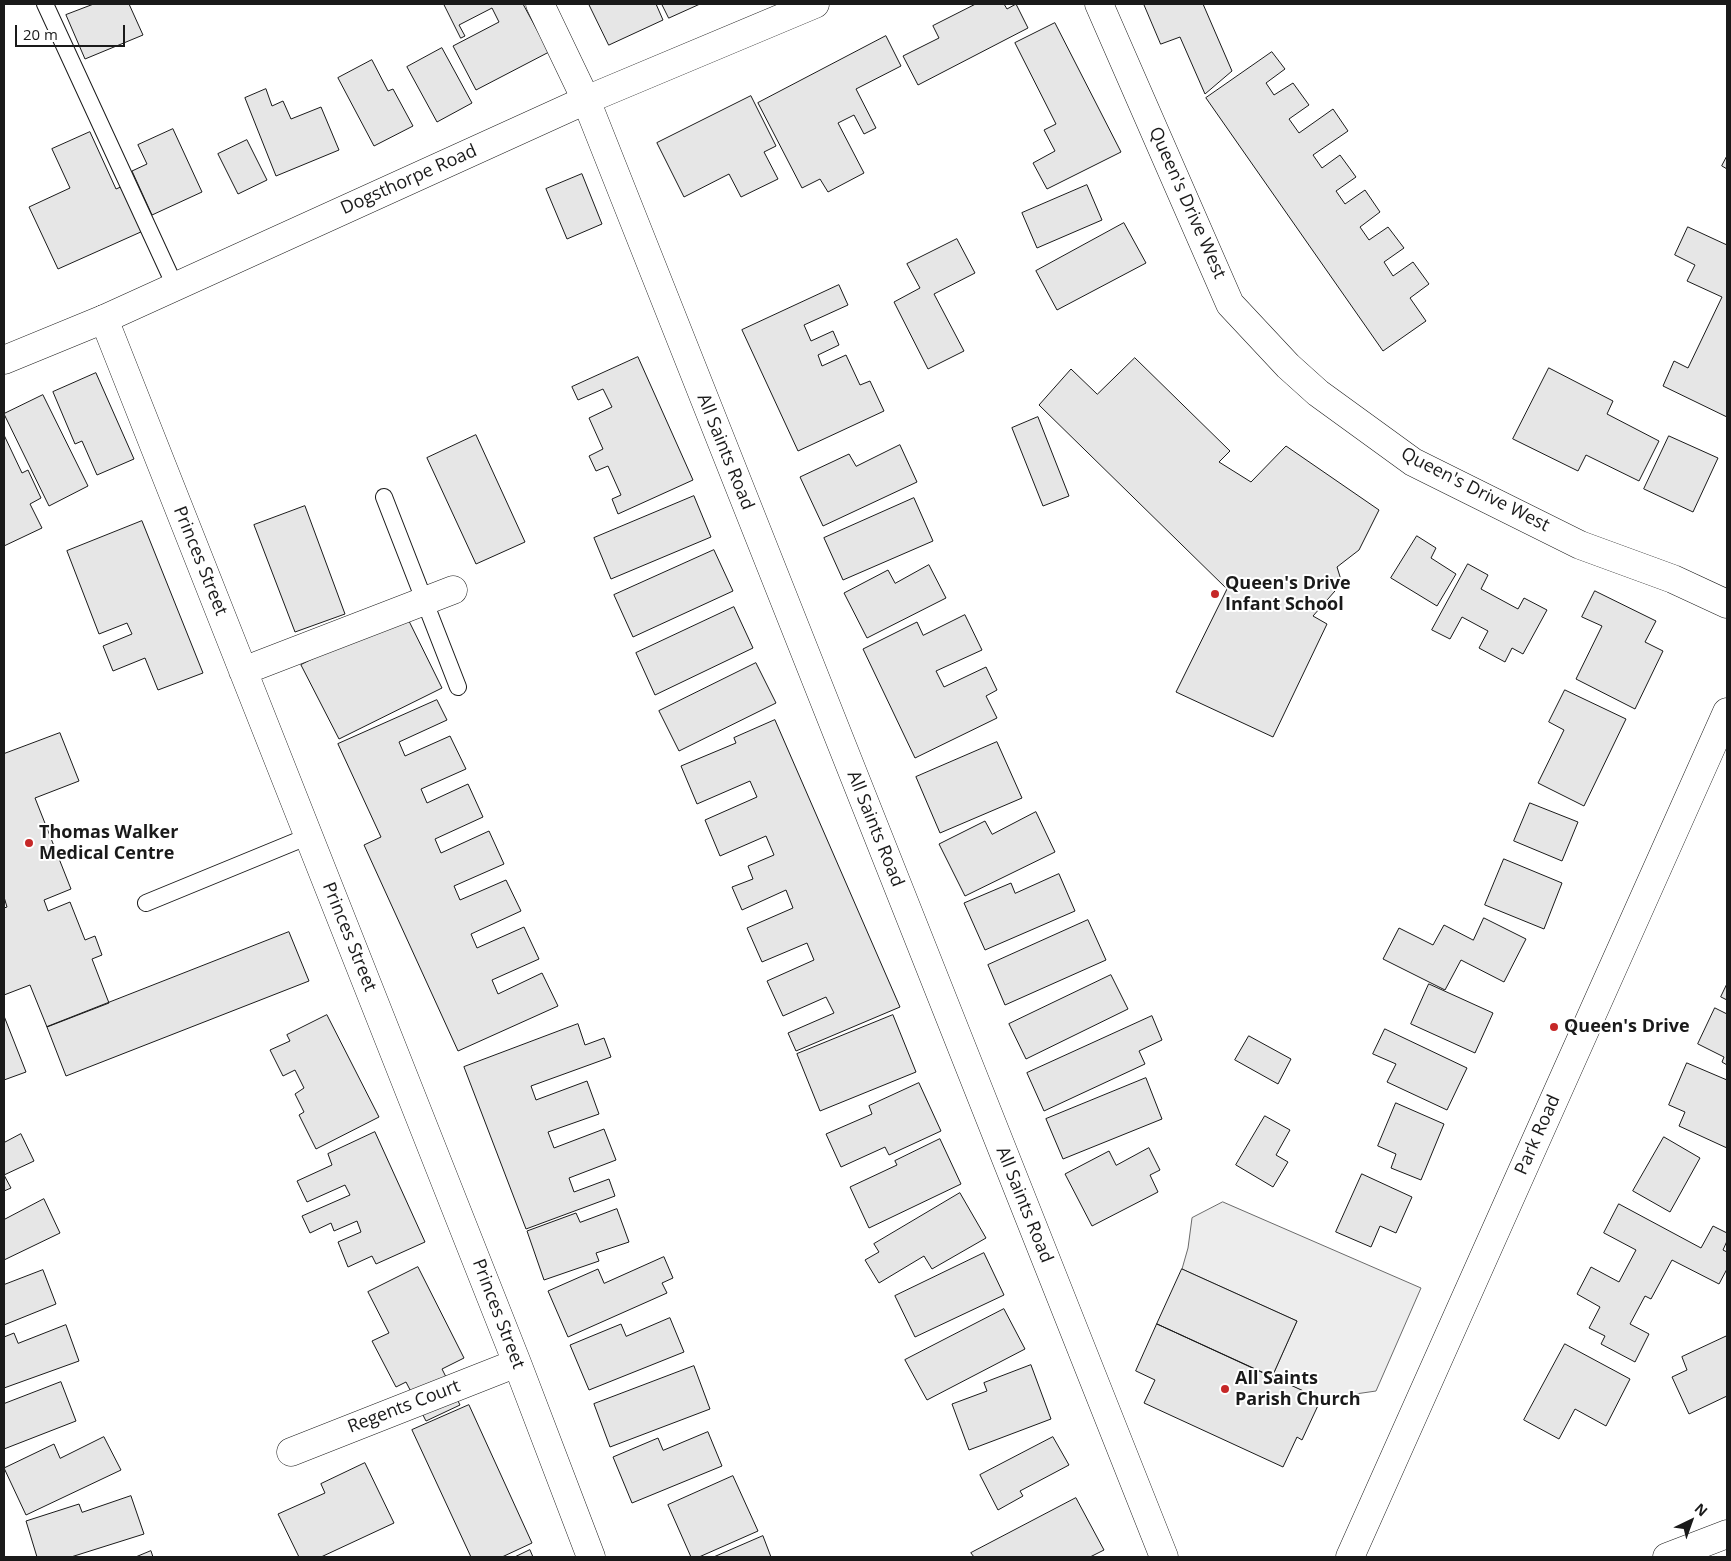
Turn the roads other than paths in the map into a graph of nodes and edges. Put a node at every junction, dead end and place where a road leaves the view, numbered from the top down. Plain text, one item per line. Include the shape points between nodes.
1 (45, 4) edge
2 (540, 4) edge
3 (815, 4) edge
4 (1099, 4) edge
5 (586, 100) junction
6 (175, 286) junction
7 (104, 319) junction
8 (4, 360) edge
9 (384, 497) dead end
10 (453, 590) dead end
11 (425, 601) junction
12 (1727, 604) edge
13 (243, 671) junction
14 (458, 686) dead end
15 (1727, 712) edge
16 (309, 836) junction
17 (146, 903) dead end
18 (517, 1363) junction
19 (291, 1452) dead end
20 (1727, 1534) edge
21 (591, 1557) edge
22 (1164, 1557) edge
23 (1350, 1557) edge
24 (1667, 1557) edge

1 - 6 lane
2 - 5 street, All Saints Road
3 - 5 street, Dogsthorpe Road
4 - 12 street, Queen's Drive West via 1230,304 1288,366 1318,393 1413,462 1580,545 1673,579
5 - 6 street, Dogsthorpe Road
5 - 22 street, All Saints Road
6 - 7 street, Dogsthorpe Road
7 - 8 street, Dogsthorpe Road
7 - 13 street, Princes Street
9 - 11 lane
10 - 11 street
11 - 13 street
11 - 14 lane
13 - 16 street, Princes Street
15 - 23 street, Park Road
16 - 17 lane
16 - 18 street, Princes Street
18 - 19 street, Regents Court
18 - 21 street, Princes Street
20 - 24 street

